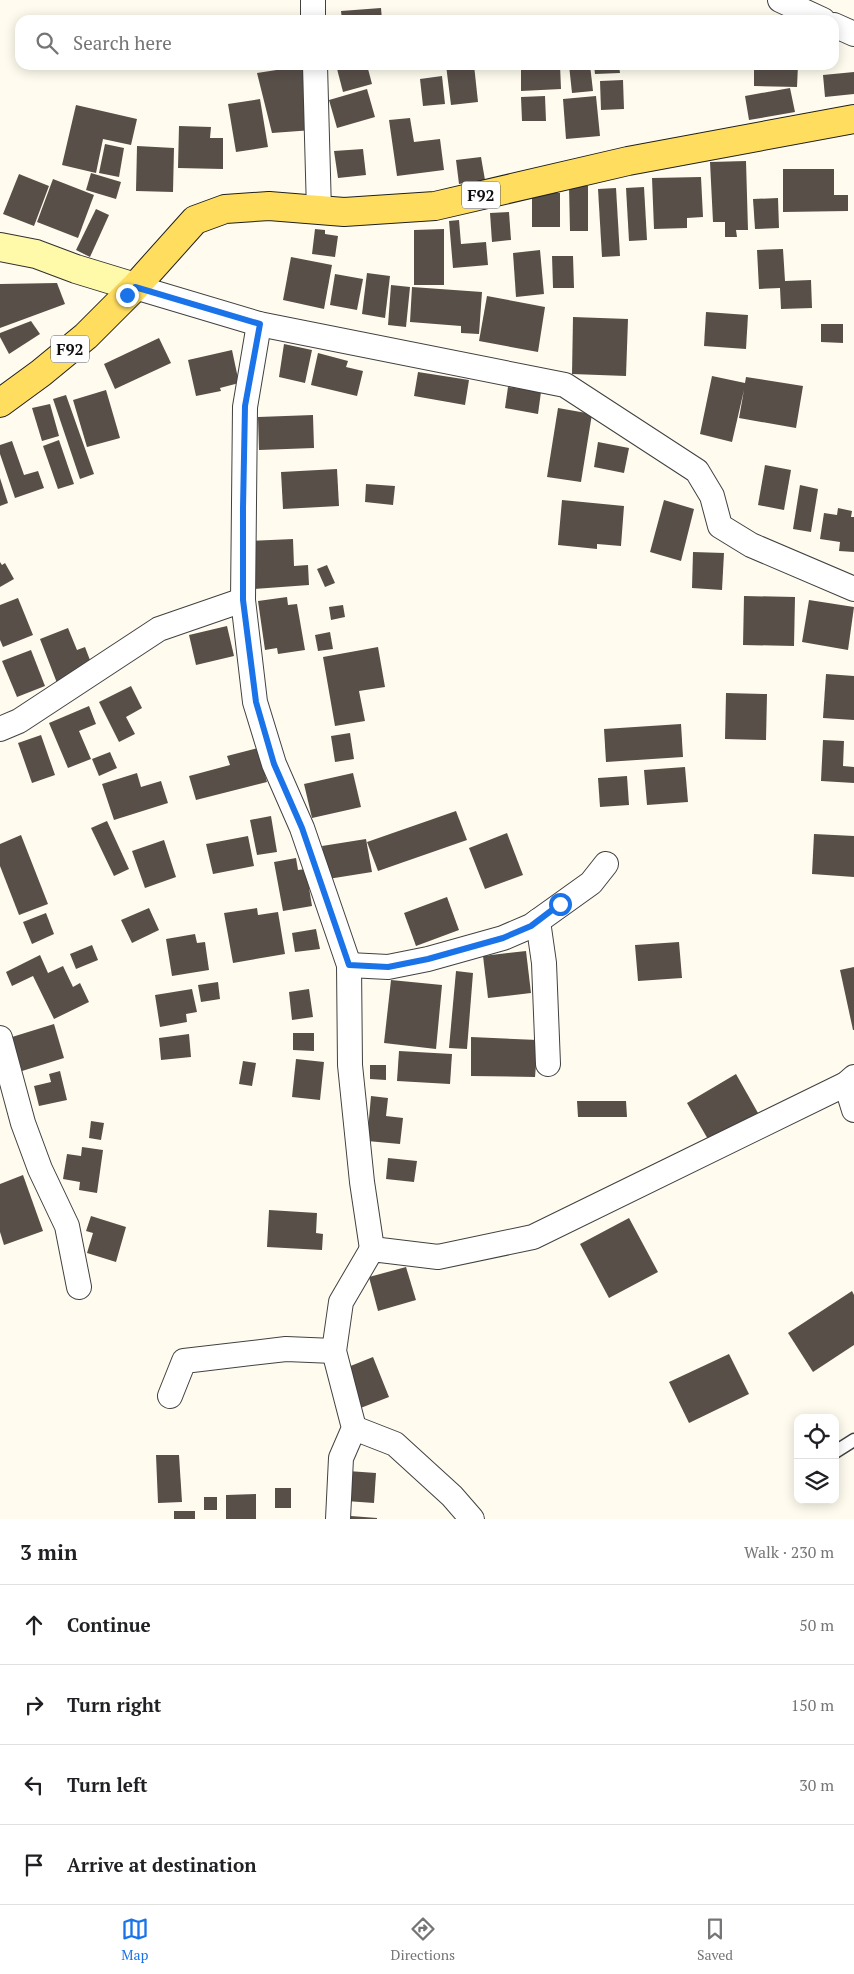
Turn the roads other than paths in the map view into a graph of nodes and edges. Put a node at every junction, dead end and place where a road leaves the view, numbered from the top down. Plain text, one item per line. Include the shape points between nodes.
1 (313, 0) edge
2 (780, 0) edge
3 (313, 15) edge
4 (812, 15) edge
5 (839, 27) edge
6 (854, 34) edge
7 (315, 70) edge
8 (854, 119) edge
9 (319, 211) junction
10 (0, 247) edge
11 (135, 287) junction
12 (260, 324) junction
13 (0, 403) edge
14 (854, 589) edge
15 (243, 600) junction
16 (0, 729) edge
17 (606, 864) dead end
18 (538, 920) junction
19 (349, 965) junction
20 (0, 1038) edge
21 (548, 1064) dead end
22 (850, 1080) edge
23 (854, 1110) edge
24 (372, 1249) junction
25 (79, 1287) dead end
26 (334, 1351) junction
27 (170, 1396) dead end
28 (354, 1428) junction
29 (854, 1440) edge
30 (839, 1449) edge
31 (338, 1519) edge
32 (472, 1519) edge

1 - 3 street
2 - 4 street
5 - 6 street
7 - 9 street
8 - 9 main road, F92 via 628,161 435,206
9 - 11 main road, F92 via 268,206 225,209 195,220
10 - 11 street via 36,254
11 - 12 street
11 - 13 main road, F92 via 86,336
12 - 14 street via 565,385 697,472 712,496 720,526 751,545
12 - 15 street via 245,406
15 - 16 street via 159,629 19,721
15 - 19 street via 256,702 274,764 302,828
17 - 18 street via 591,883
18 - 19 street via 503,938 428,959 388,967
18 - 21 street via 544,962
19 - 24 street via 350,1065
20 - 25 street via 23,1122 40,1169 67,1226
22 - 23 street
22 - 24 street via 532,1237 438,1257
24 - 26 street via 341,1302
26 - 27 street via 286,1348 184,1361
26 - 28 street
28 - 31 street via 341,1458
28 - 32 street via 395,1444 452,1496
29 - 30 lane

